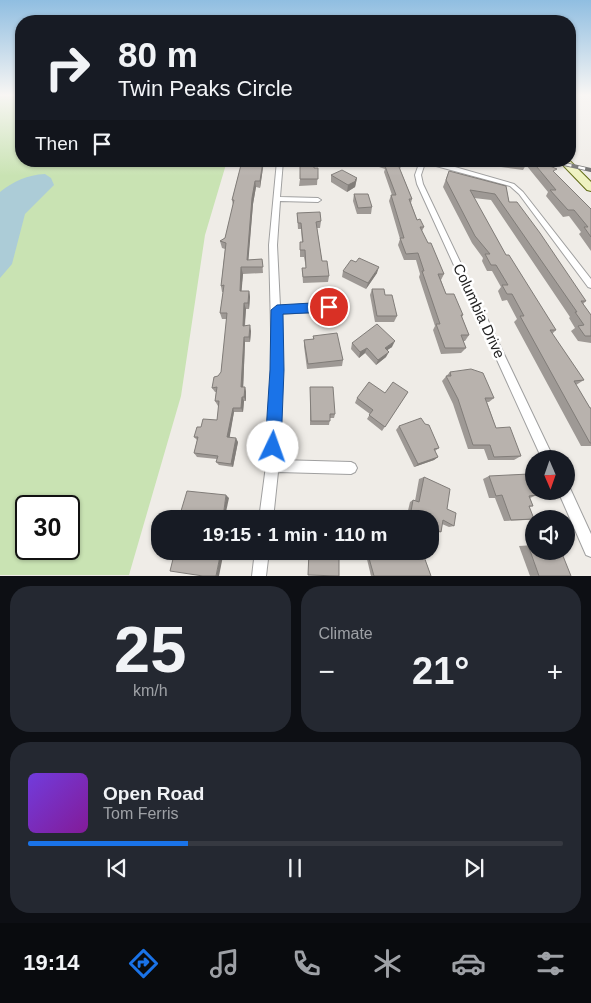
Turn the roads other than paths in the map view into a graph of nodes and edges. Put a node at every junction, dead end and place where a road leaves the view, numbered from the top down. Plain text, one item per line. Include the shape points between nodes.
1 (280, 167) edge
2 (421, 167) edge
3 (446, 167) edge
4 (570, 167) edge
5 (591, 188) edge
6 (277, 200) junction
7 (318, 200) dead end
8 (591, 285) edge
9 (329, 307) dead end
10 (277, 310) junction
11 (544, 450) edge
12 (272, 466) junction
13 (350, 468) dead end
14 (568, 500) edge
15 (267, 510) edge
16 (591, 550) edge
17 (261, 560) edge
18 (259, 576) edge

1 - 6 street
2 - 11 street, Columbia Drive via 418,175 420,184
3 - 8 street via 512,185
4 - 5 main road
6 - 7 street
6 - 10 street via 273,245
9 - 10 street
10 - 12 street
12 - 13 street
12 - 15 street
14 - 16 street
17 - 18 street

